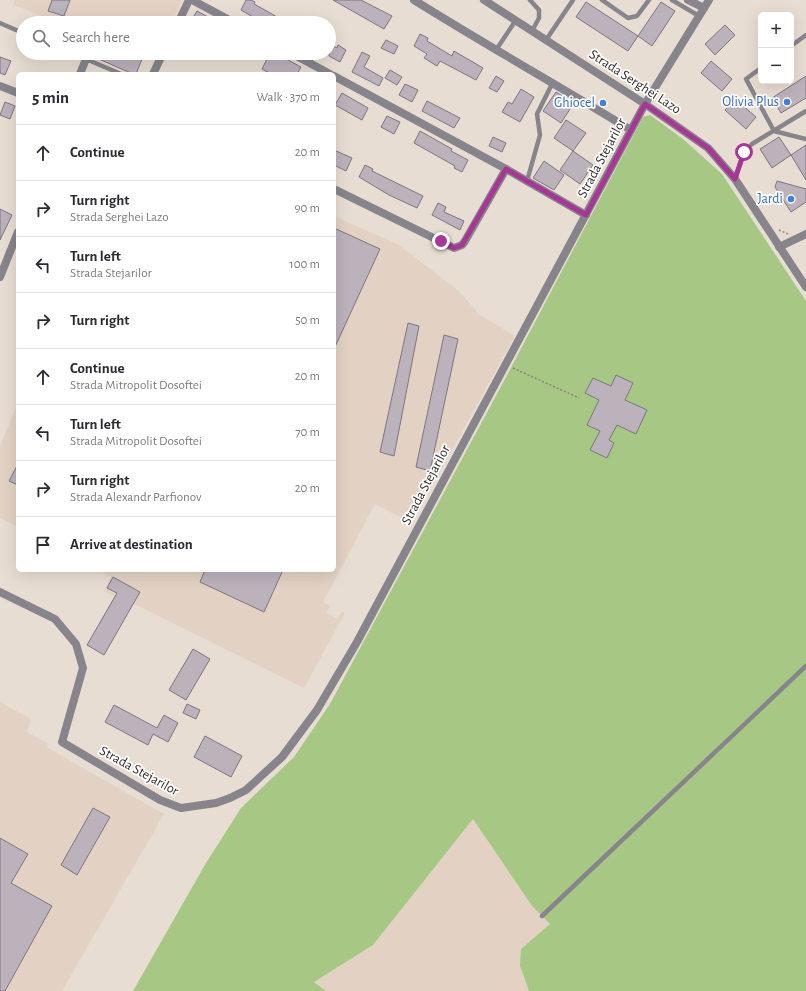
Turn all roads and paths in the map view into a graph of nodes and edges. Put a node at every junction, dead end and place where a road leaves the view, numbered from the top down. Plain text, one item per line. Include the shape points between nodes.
1 (191, 0) edge
2 (414, 0) edge
3 (484, 0) edge
4 (530, 0) edge
5 (574, 0) edge
6 (602, 0) edge
7 (648, 0) edge
8 (672, 0) edge
9 (688, 0) edge
10 (706, 4) edge
11 (182, 16) edge
12 (222, 16) edge
13 (699, 16) junction
14 (516, 20) junction
15 (0, 23) edge
16 (16, 30) edge
17 (532, 31) junction
18 (806, 34) edge
19 (546, 40) junction
20 (794, 44) edge
21 (495, 51) junction
22 (86, 60) edge
23 (88, 60) edge
24 (160, 60) edge
25 (304, 60) edge
26 (758, 70) edge
27 (81, 72) edge
28 (116, 72) edge
29 (154, 72) edge
30 (326, 72) edge
31 (336, 77) edge
32 (553, 82) junction
33 (0, 86) edge
34 (16, 92) edge
35 (645, 104) junction
36 (806, 112) edge
37 (631, 130) junction
38 (774, 131) junction
39 (806, 138) edge
40 (506, 169) junction
41 (735, 179) junction
42 (527, 181) junction
43 (336, 190) edge
44 (586, 215) junction
45 (777, 230) dead end
46 (794, 234) dead end
47 (806, 234) edge
48 (16, 237) edge
49 (779, 247) junction
50 (0, 276) edge
51 (806, 287) edge
52 (505, 365) junction
53 (579, 398) dead end
54 (0, 592) edge
55 (806, 666) edge
56 (542, 916) dead end

1 - 11 street
1 - 12 street
2 - 21 street
3 - 14 street, Strada Serghei Lazo
4 - 17 lane via 539,10 539,18
5 - 19 lane
6 - 7 lane via 628,18 637,16
8 - 13 lane
9 - 10 street
10 - 13 street, Strada Stejarilor
13 - 35 street, Strada Stejarilor
14 - 17 street, Strada Serghei Lazo
14 - 21 lane
15 - 16 lane
17 - 19 street, Strada Serghei Lazo
18 - 20 lane
19 - 35 street, Strada Serghei Lazo
21 - 32 street
22 - 27 street
23 - 28 lane
24 - 29 street
25 - 30 street
26 - 38 lane via 746,79
31 - 40 street
32 - 37 street
32 - 42 lane via 537,114 540,135
33 - 34 street
35 - 37 street, Strada Stejarilor
35 - 41 street, Strada Serghei Lazo via 708,148
36 - 38 lane
37 - 44 street, Strada Stejarilor
38 - 39 lane
38 - 41 lane via 744,152
40 - 42 street
40 - 43 street via 462,245 454,248
41 - 49 street, Strada Serghei Lazo
42 - 44 street
44 - 52 street, Strada Stejarilor
45 - 46 path
47 - 49 street
48 - 50 street
49 - 51 street, Strada Serghei Lazo
52 - 53 path
52 - 54 street, Strada Stejarilor via 357,642 317,710 282,757 246,790 216,803 181,808 160,800 62,742 83,668 76,644 55,619
55 - 56 lane

